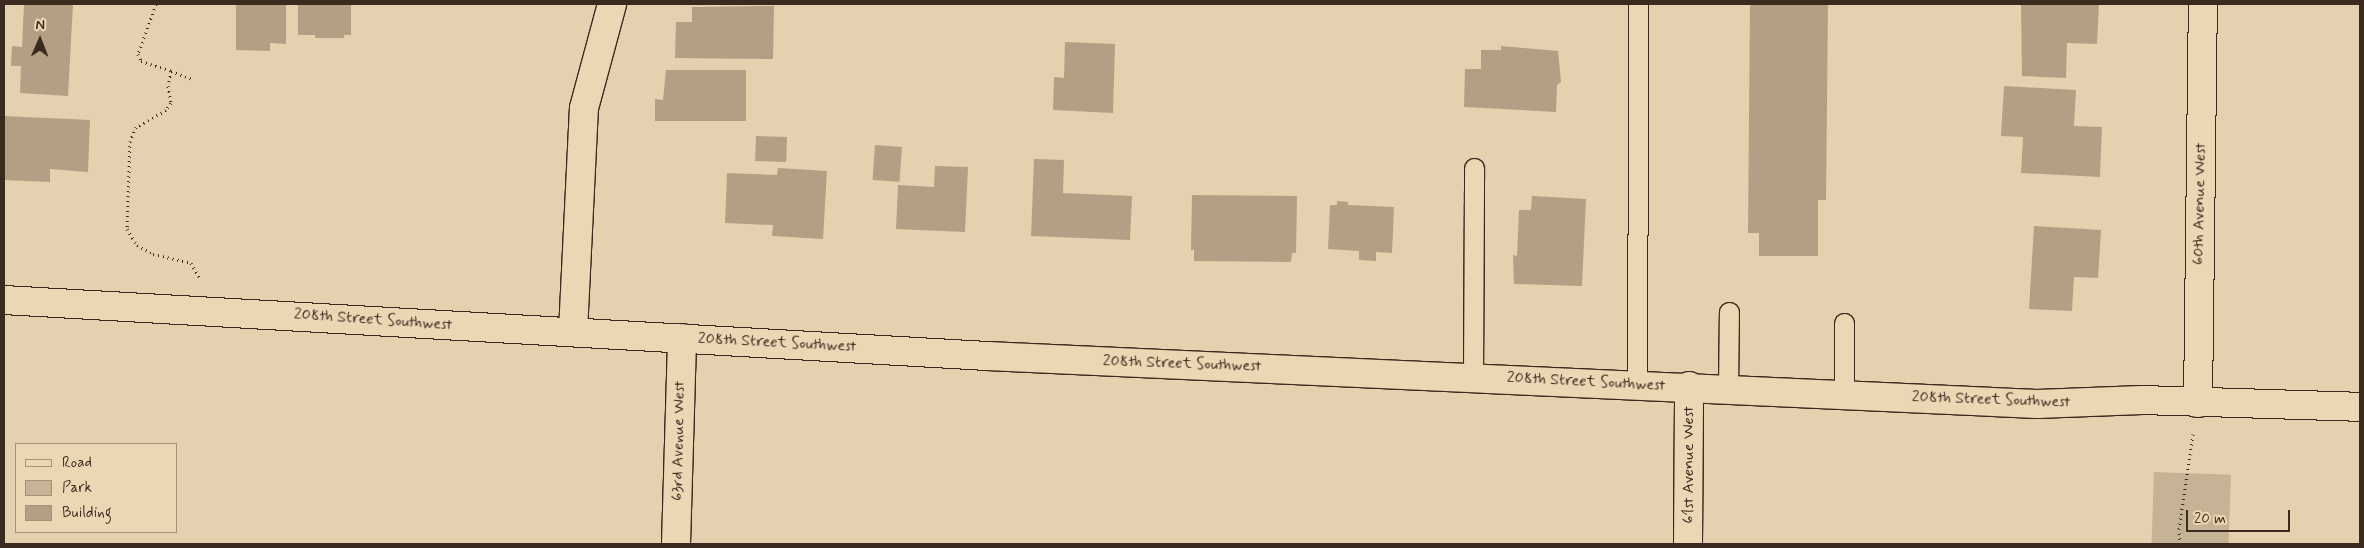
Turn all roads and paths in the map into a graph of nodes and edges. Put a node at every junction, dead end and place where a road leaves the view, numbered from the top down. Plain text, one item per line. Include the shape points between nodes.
1 (156, 4) edge
2 (612, 4) edge
3 (1638, 4) edge
4 (2203, 4) edge
5 (171, 71) junction
6 (192, 79) dead end
7 (1474, 168) dead end
8 (199, 278) dead end
9 (4, 300) edge
10 (1730, 312) dead end
11 (1844, 323) dead end
12 (574, 332) junction
13 (682, 338) junction
14 (1473, 376) junction
15 (1637, 384) junction
16 (1690, 386) junction
17 (1728, 389) junction
18 (1844, 394) junction
19 (2198, 403) junction
20 (2360, 407) edge
21 (676, 544) edge
22 (1688, 544) edge
23 (2180, 544) edge

1 - 5 path via 138,54 141,61
2 - 12 street via 584,108
3 - 15 lane
4 - 19 street, 60th Avenue West
5 - 6 path
5 - 8 path via 168,86 171,102 166,110 136,127 130,141 128,229 136,244 153,254 191,263
7 - 14 lane
9 - 12 street, 208th Street Southwest
10 - 17 lane
11 - 18 lane
12 - 13 street, 208th Street Southwest
13 - 14 street, 208th Street Southwest via 997,356
13 - 21 street, 63rd Avenue West
14 - 15 street, 208th Street Southwest
15 - 16 street, 208th Street Southwest
16 - 17 street, 208th Street Southwest
16 - 22 street, 61st Avenue West
17 - 18 street, 208th Street Southwest
18 - 19 street, 208th Street Southwest via 2038,404 2142,400
19 - 20 street, 208th Street Southwest
19 - 23 path via 2178,529

